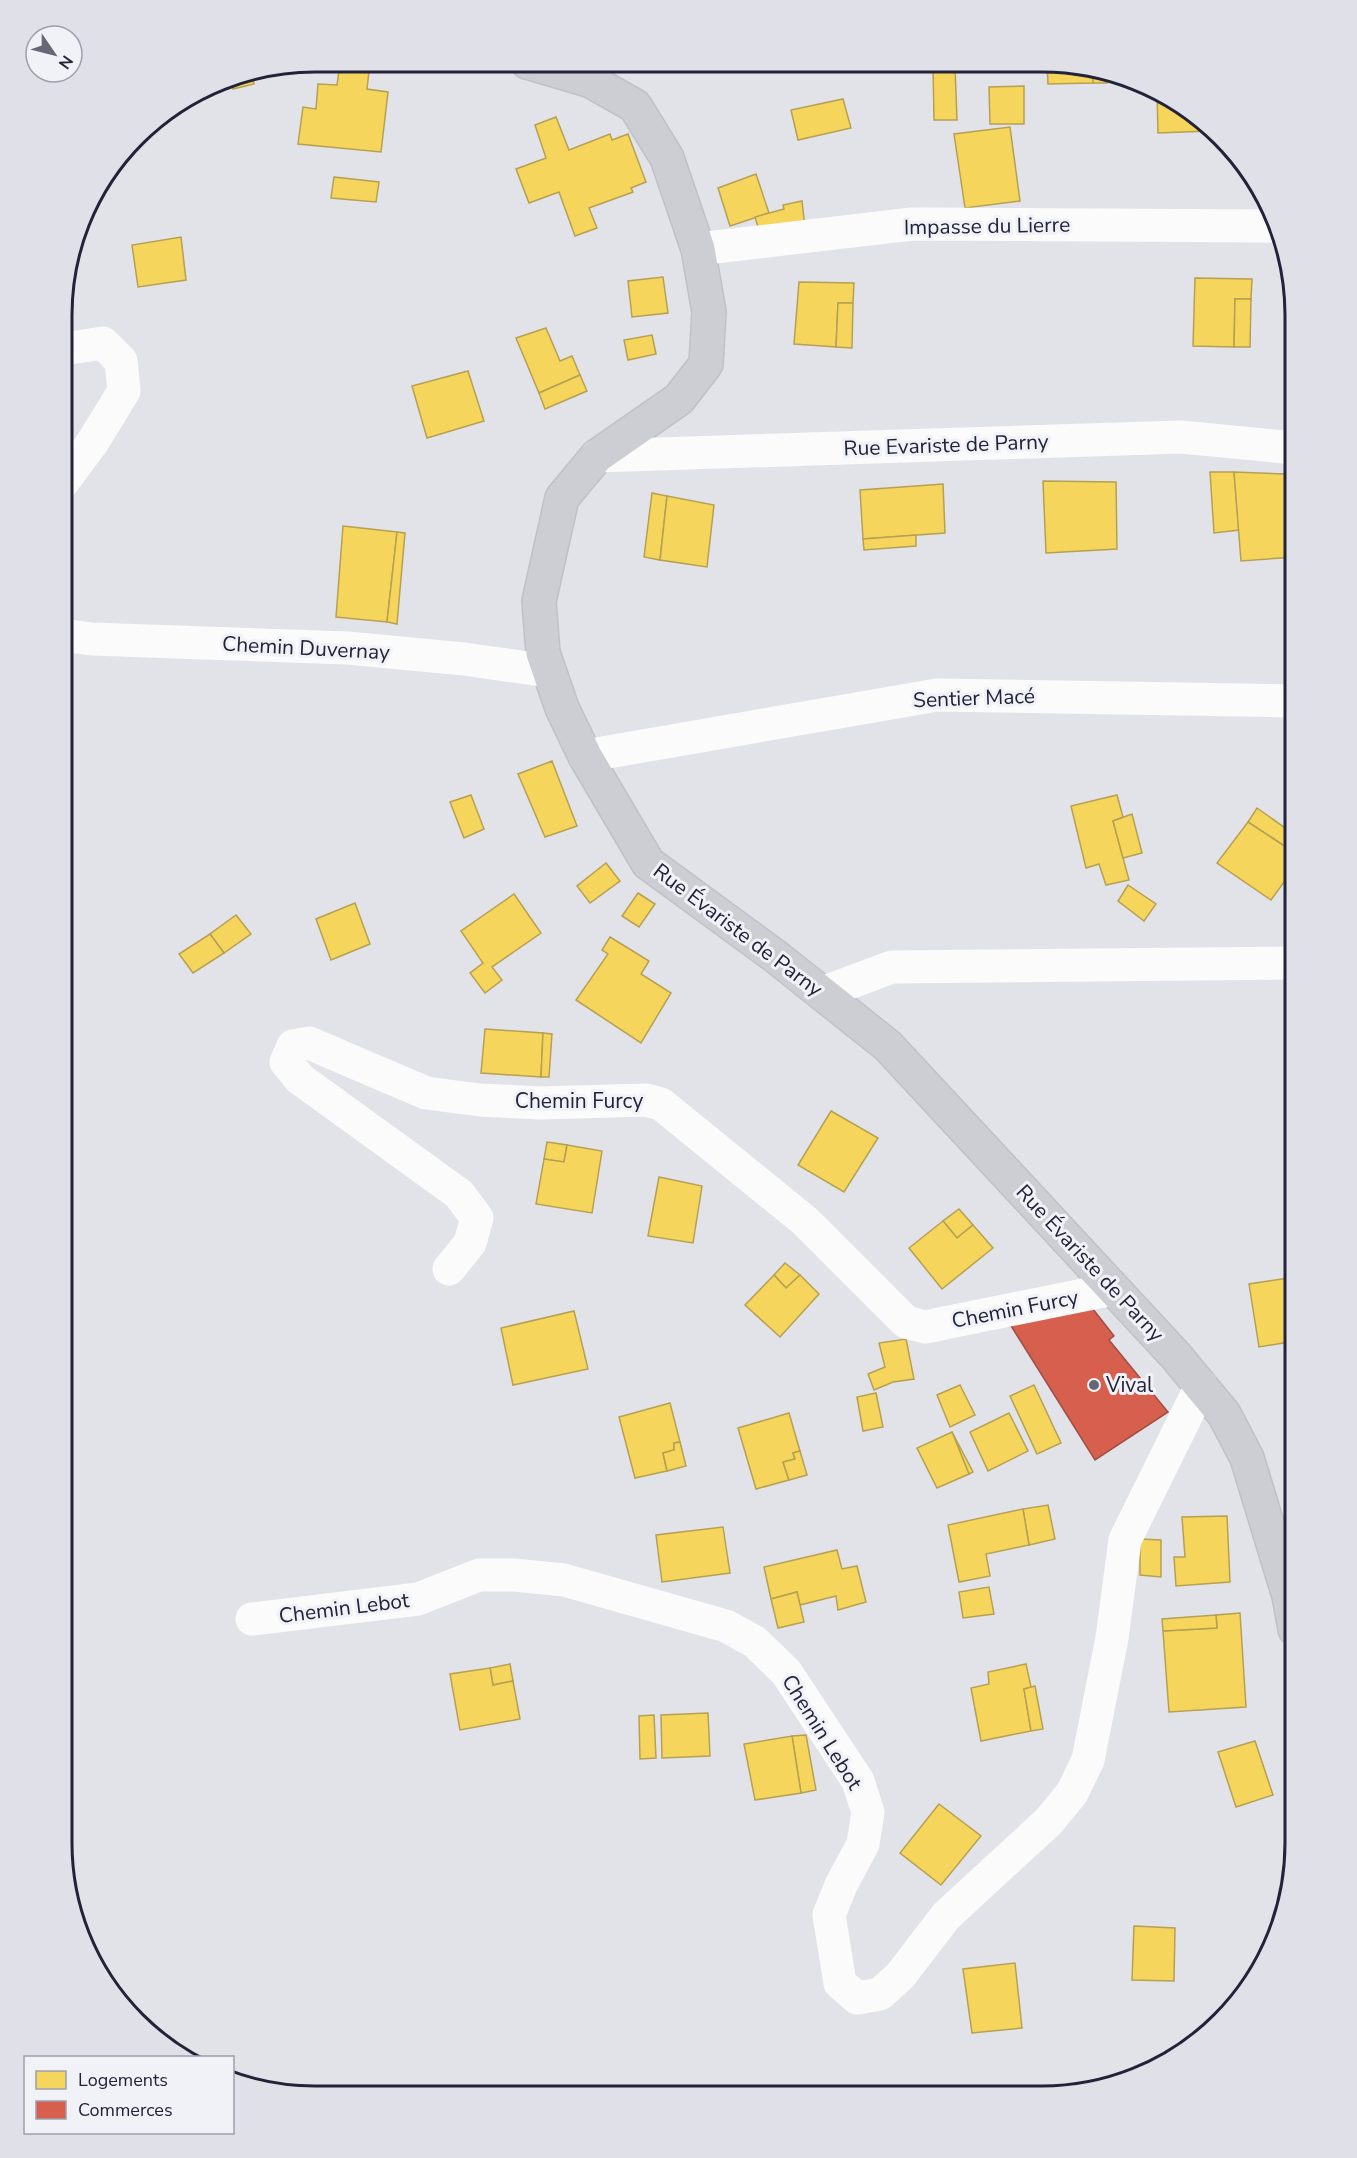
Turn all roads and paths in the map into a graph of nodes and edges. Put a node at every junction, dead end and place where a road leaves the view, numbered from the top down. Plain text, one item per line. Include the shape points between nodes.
1 (561, 72) edge
2 (1268, 226) edge
3 (698, 249) junction
4 (72, 348) edge
5 (1285, 446) edge
6 (597, 456) junction
7 (72, 470) edge
8 (72, 636) edge
9 (549, 671) junction
10 (1285, 701) edge
11 (585, 756) junction
12 (1285, 963) edge
13 (822, 993) junction
14 (449, 1269) dead end
15 (1113, 1289) junction
16 (1201, 1386) junction
17 (1285, 1549) edge
18 (252, 1619) dead end

1 - 3 main road, Rue Évariste de Parny via 591,81 635,106 667,158
2 - 3 street, Impasse du Lierre via 912,224
3 - 6 main road, Rue Évariste de Parny via 709,312 706,364 679,399
4 - 7 street via 103,343 121,361 124,391
5 - 6 street, Rue Evariste de Parny via 1181,437
6 - 9 main road, Rue Évariste de Parny via 562,498 539,601 543,653
8 - 9 street, Chemin Duvernay via 348,648
9 - 11 main road, Rue Évariste de Parny
10 - 11 street, Sentier Macé via 937,695
11 - 13 main road, Rue Évariste de Parny via 648,863
12 - 13 street via 892,967
13 - 15 main road, Rue Évariste de Parny via 888,1046
14 - 15 street, Chemin Furcy via 470,1243 477,1218 459,1194 300,1079 286,1062 293,1046 309,1043 426,1094 541,1103 646,1100 661,1104 805,1221 906,1322 925,1327
15 - 16 main road, Rue Évariste de Parny
16 - 17 main road, Rue Évariste de Parny via 1224,1414 1247,1458
16 - 18 street, Chemin Lebot via 1125,1540 1112,1638 1088,1760 1072,1793 1049,1821 946,1916 900,1976 880,1994 857,1998 840,1983 829,1916 863,1844 868,1812 858,1781 786,1672 755,1642 726,1626 564,1580 514,1575 479,1575 418,1599

